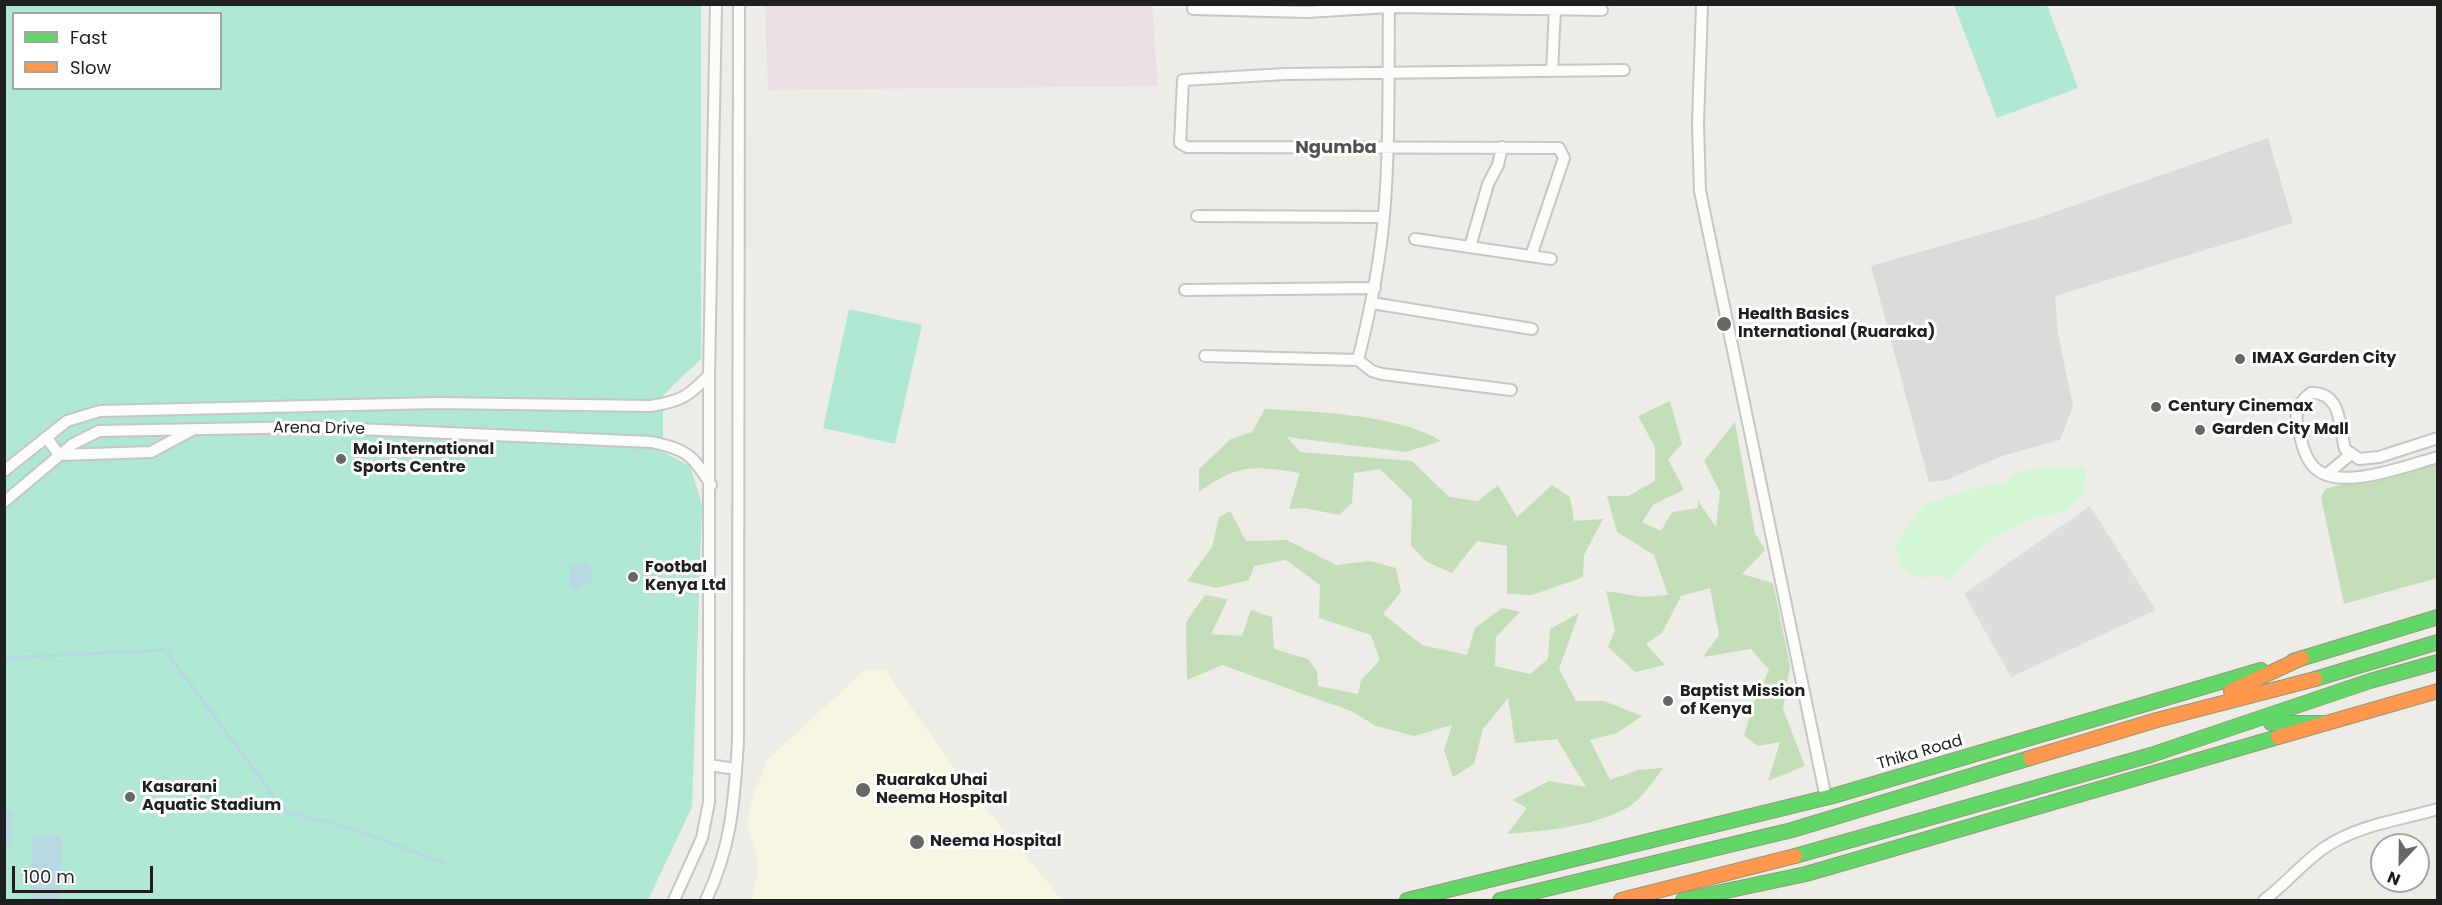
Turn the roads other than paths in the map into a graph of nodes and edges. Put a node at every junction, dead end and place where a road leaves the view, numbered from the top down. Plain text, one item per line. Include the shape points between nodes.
1 (716, 4) edge
2 (740, 4) edge
3 (1702, 4) edge
4 (1389, 6) edge
5 (1193, 9) dead end
6 (1555, 9) junction
7 (1602, 10) dead end
8 (1624, 70) dead end
9 (1552, 71) junction
10 (1389, 74) junction
11 (1388, 147) junction
12 (1502, 147) junction
13 (1197, 216) dead end
14 (1384, 217) junction
15 (1415, 239) dead end
16 (1470, 247) junction
17 (1531, 256) junction
18 (1551, 260) dead end
19 (1375, 288) junction
20 (1185, 290) dead end
21 (1372, 303) junction
22 (1532, 329) dead end
23 (1205, 356) dead end
24 (1358, 360) junction
25 (709, 375) junction
26 (1511, 390) dead end
27 (195, 429) junction
28 (47, 438) junction
29 (2438, 438) edge
30 (60, 455) junction
31 (2350, 455) junction
32 (2438, 457) edge
33 (4, 471) edge
34 (2327, 474) junction
35 (711, 486) junction
36 (4, 502) edge
37 (2438, 617) edge
38 (2438, 642) edge
39 (2302, 658) junction
40 (2438, 662) edge
41 (2438, 691) edge
42 (2157, 720) junction
43 (2323, 723) junction
44 (2240, 726) junction
45 (709, 765) junction
46 (736, 769) junction
47 (1826, 798) junction
48 (2438, 808) edge
49 (674, 900) edge
50 (706, 900) edge
51 (1407, 900) edge
52 (1500, 900) edge
53 (1621, 900) edge
54 (1683, 900) edge
55 (2264, 900) edge

1 - 25 street
2 - 46 street
3 - 47 street via 1698,124 1701,191
4 - 5 street via 1307,12
4 - 6 street
4 - 10 street
6 - 7 street
6 - 9 street
8 - 9 street
9 - 10 street
10 - 11 street
10 - 11 street via 1187,78 1181,91 1180,143 1187,147
11 - 12 street
11 - 14 street
12 - 16 street
12 - 17 street via 1553,147 1564,153
13 - 14 street
14 - 19 street
15 - 16 street
16 - 17 street
17 - 18 street
19 - 20 street
19 - 21 street
21 - 22 street
21 - 24 street
23 - 24 street
24 - 26 street via 1382,374
25 - 28 street, Arena Drive via 679,401 651,406 437,403 110,410 67,421
25 - 35 street
27 - 30 street via 151,452
27 - 30 street, Arena Drive via 99,431
27 - 35 street, Arena Drive via 312,427 652,442 682,449 695,459
28 - 30 street
28 - 33 street, Arena Drive
29 - 31 street via 2368,459
30 - 36 street, Arena Drive
31 - 34 street
31 - 34 street via 2331,398 2318,393 2305,397 2297,413 2304,450 2312,465
32 - 34 street via 2363,477
35 - 45 street
37 - 39 main road, Thika Road
38 - 42 main road
39 - 42 main road via 2254,682
39 - 47 main road, Thika Road
40 - 44 main road
41 - 43 main road
42 - 52 main road via 1792,830
43 - 44 main road via 2293,721
43 - 54 main road via 1806,874
44 - 53 main road via 1900,827
45 - 46 street
45 - 49 street via 709,802 702,838
46 - 50 street via 735,808 726,848
47 - 51 main road, Thika Road
48 - 55 street via 2334,841

